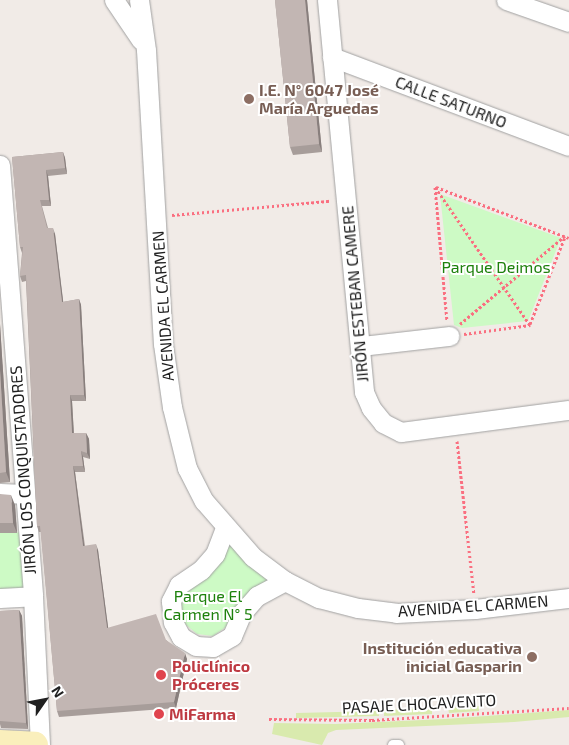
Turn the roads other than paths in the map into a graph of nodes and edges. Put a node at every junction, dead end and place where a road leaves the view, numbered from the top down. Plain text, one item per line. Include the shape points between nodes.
1 (114, 0) edge
2 (139, 0) edge
3 (327, 0) edge
4 (506, 0) edge
5 (569, 22) edge
6 (146, 50) junction
7 (332, 57) junction
8 (569, 146) edge
9 (0, 165) edge
10 (1, 211) edge
11 (449, 335) road end
12 (361, 346) junction
13 (569, 410) edge
14 (0, 493) edge
15 (25, 494) junction
16 (225, 528) junction
17 (285, 581) junction
18 (33, 596) junction
19 (0, 598) edge
20 (569, 598) edge
21 (0, 744) edge
22 (35, 745) edge
23 (40, 745) edge
24 (392, 745) edge
25 (398, 745) edge

1 - 6 street
2 - 6 street, AVENIDA EL CARMEN
3 - 7 street, JIRÓN ESTEBAN CAMERE
4 - 5 street
6 - 16 street, AVENIDA EL CARMEN via 163,344 172,407 187,468 204,501
7 - 8 street, CALLE SATURNO
7 - 12 street, JIRÓN ESTEBAN CAMERE
9 - 10 street, JIRÓN LOS CONQUISTADORES
10 - 15 street, JIRÓN LOS CONQUISTADORES
11 - 12 street
12 - 13 street, JIRÓN ESTEBAN CAMERE via 364,392 371,408 383,423 401,432
14 - 15 street
15 - 18 street, JIRÓN LOS CONQUISTADORES
16 - 17 street, AVENIDA EL CARMEN via 253,557
16 - 17 street via 215,554 201,570 179,585 171,601 172,622 182,638 196,646 212,647 232,636 242,612 257,596
17 - 20 street, AVENIDA EL CARMEN via 318,598 396,613 475,609
18 - 19 street
18 - 23 street, JIRÓN LOS CONQUISTADORES
21 - 22 main road
24 - 25 lane

